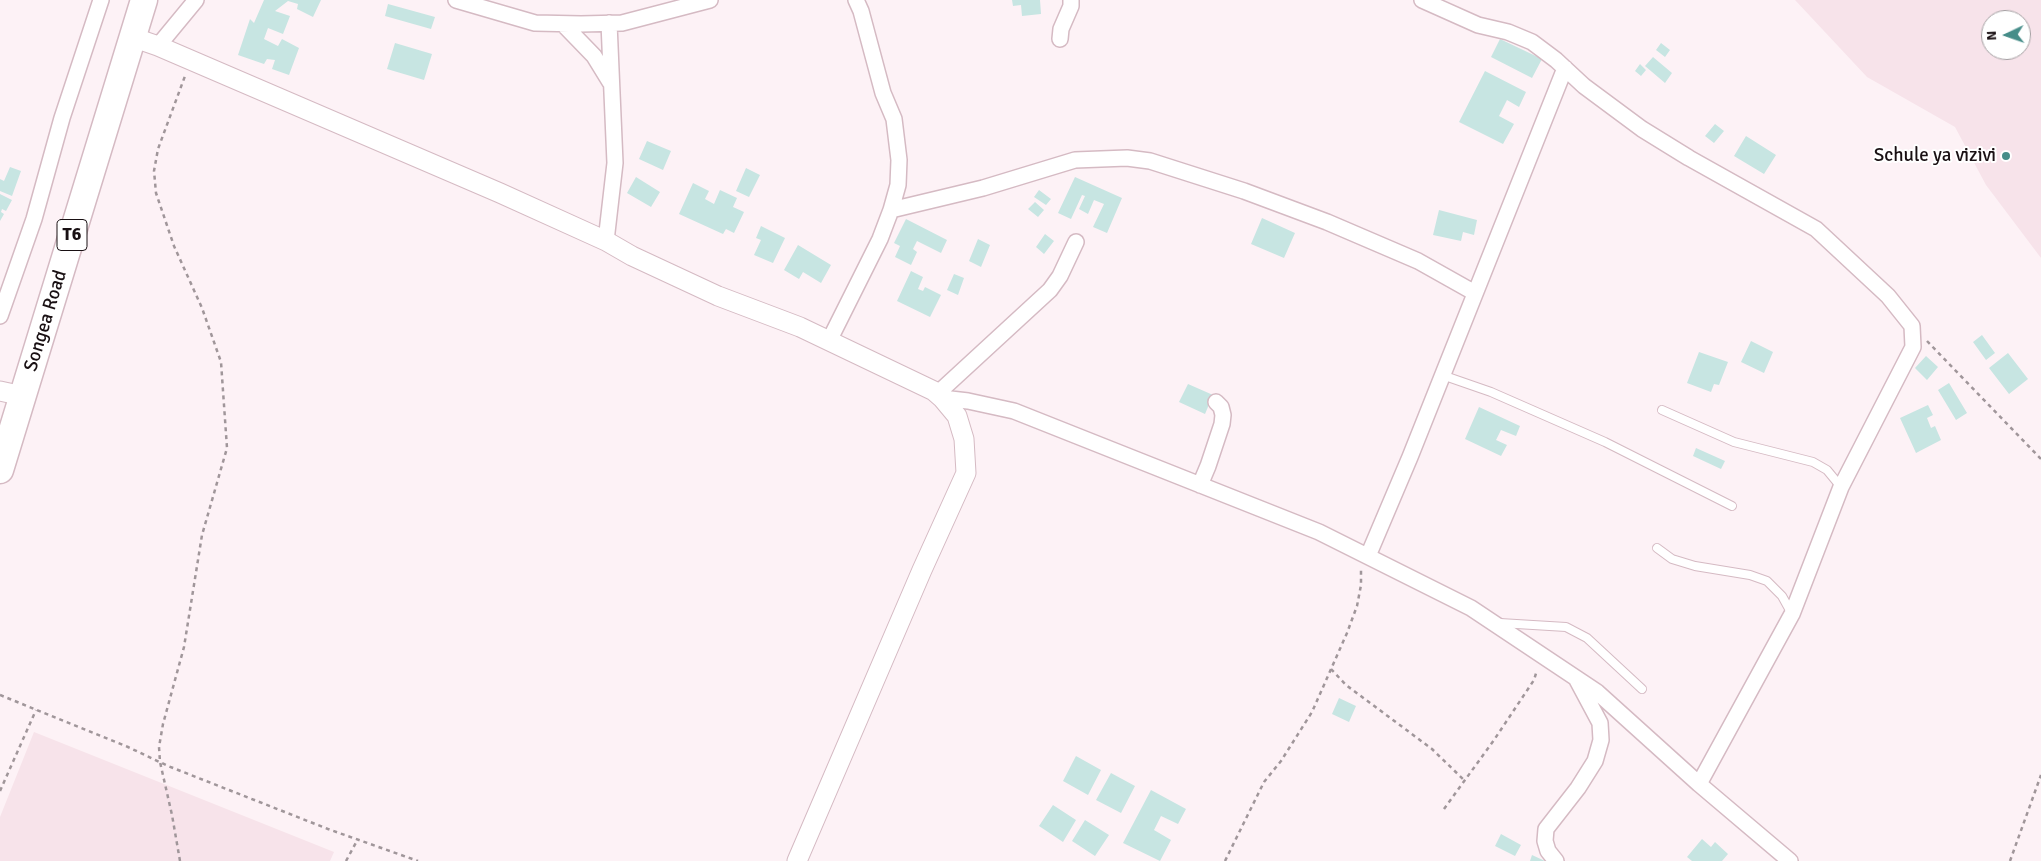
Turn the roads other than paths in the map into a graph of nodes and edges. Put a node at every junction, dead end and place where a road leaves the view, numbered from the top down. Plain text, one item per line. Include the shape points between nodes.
1 (101, 0) edge
2 (144, 0) edge
3 (196, 0) edge
4 (456, 0) edge
5 (710, 0) edge
6 (856, 0) edge
7 (1071, 0) edge
8 (1422, 0) edge
9 (609, 23) junction
10 (563, 24) junction
11 (132, 36) junction
12 (1060, 39) dead end
13 (158, 46) junction
14 (1565, 68) junction
15 (611, 84) junction
16 (891, 210) junction
17 (606, 241) junction
18 (1076, 242) dead end
19 (1475, 293) junction
20 (0, 316) edge
21 (829, 341) junction
22 (1442, 375) junction
23 (11, 394) edge
24 (940, 396) junction
25 (1216, 402) dead end
26 (1662, 410) dead end
27 (0, 470) edge
28 (1200, 485) junction
29 (1841, 487) junction
30 (1732, 506) dead end
31 (1657, 548) dead end
32 (1364, 555) junction
33 (1792, 614) junction
34 (1494, 623) junction
35 (1576, 678) junction
36 (1642, 689) dead end
37 (1699, 784) junction
38 (797, 861) edge
39 (1556, 861) edge
40 (1790, 861) edge

1 - 20 street via 62,118 34,219
2 - 11 highway, Songea Road / T6
3 - 13 street
4 - 10 street via 535,23
5 - 9 street via 622,23
6 - 16 street via 894,120 899,160 898,185
7 - 12 street
8 - 14 street via 1478,25 1532,42
9 - 10 street
9 - 15 street
10 - 15 street via 594,56
11 - 13 street
11 - 23 highway, Songea Road / T6
13 - 17 street
14 - 19 street
14 - 29 street via 1642,129 1816,229 1888,296 1912,326 1913,346
15 - 17 street via 615,163
16 - 19 street via 983,188 1075,160 1127,158 1150,161 1328,222 1418,261
16 - 21 street via 868,265
17 - 21 street via 718,296
18 - 24 street via 1050,290
19 - 22 street
21 - 24 street
22 - 30 lane via 1491,392 1605,442
22 - 32 street via 1410,457
23 - 27 highway, Songea Road / T6
24 - 28 street via 1014,410
24 - 38 street via 957,416 964,439 966,474 906,605
25 - 28 street via 1221,407 1222,424
26 - 29 lane via 1734,442 1813,462 1827,470
28 - 32 street via 1319,532
29 - 33 street
31 - 33 lane via 1672,558 1695,566 1767,581 1782,596
32 - 34 street via 1471,608
33 - 37 street
34 - 35 street
34 - 36 lane via 1566,627 1587,638
35 - 37 street via 1598,692
35 - 39 street via 1600,723 1601,740 1595,761 1546,829 1548,852
37 - 40 street

